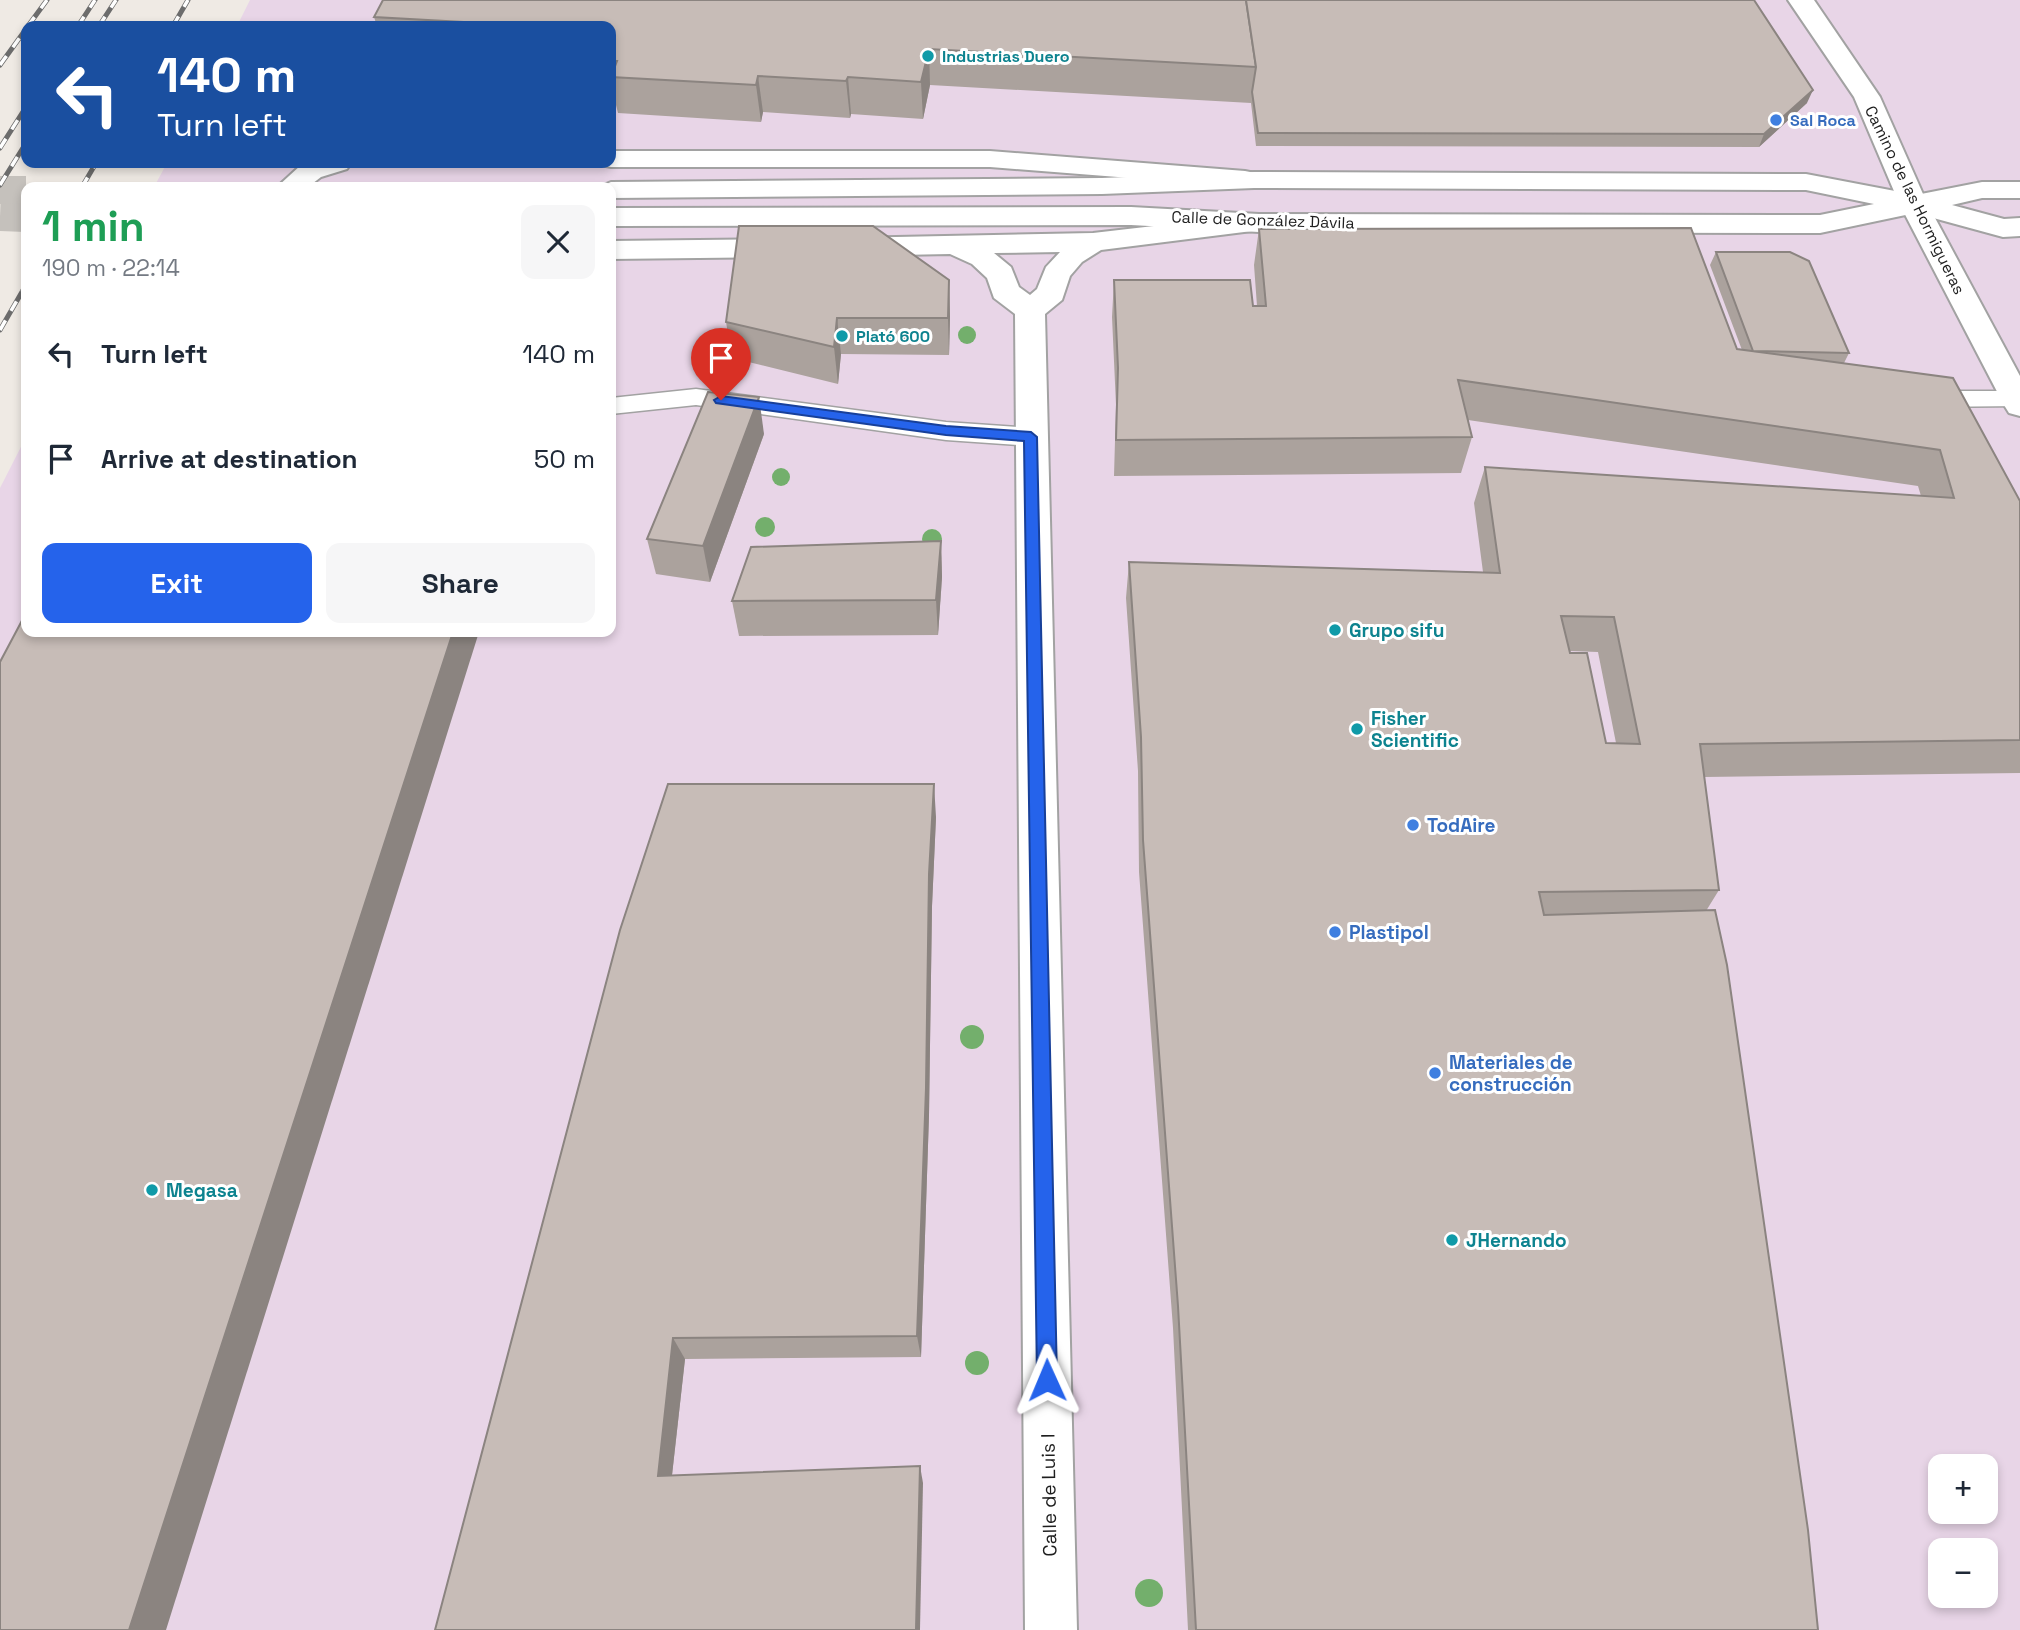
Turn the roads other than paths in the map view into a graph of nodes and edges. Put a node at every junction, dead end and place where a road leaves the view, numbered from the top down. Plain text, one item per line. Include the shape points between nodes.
1 (1801, 0) edge
2 (616, 159) edge
3 (321, 168) edge
4 (1254, 180) junction
5 (297, 182) edge
6 (616, 190) edge
7 (2020, 190) edge
8 (1913, 203) junction
9 (616, 217) edge
10 (1259, 223) junction
11 (2020, 228) edge
12 (1093, 242) junction
13 (955, 245) junction
14 (616, 250) edge
15 (1030, 310) junction
16 (1904, 396) edge
17 (2018, 402) edge
18 (616, 405) edge
19 (1031, 437) junction
20 (1051, 1630) edge

1 - 8 street, Camino de las Hormigueras via 1867,97
2 - 4 street, Calle de González Dávila via 990,159
3 - 5 street
4 - 6 street, Calle de González Dávila via 1102,186
4 - 8 street, Calle de González Dávila via 1806,182
7 - 8 street, Calle de González Dávila via 1982,190
8 - 10 street, Calle de González Dávila via 1820,224 1688,238
8 - 11 street, Calle de González Dávila via 2003,228
8 - 17 street, Camino de las Hormigueras
9 - 10 street, Calle de González Dávila via 1117,215
10 - 12 street
12 - 13 street
12 - 15 street via 1072,256 1056,274 1051,293
13 - 14 street
13 - 15 street via 1001,274 1005,291
15 - 19 street, Calle de Luis I
16 - 17 lane
18 - 19 lane via 696,397 946,431
19 - 20 street, Calle de Luis I

